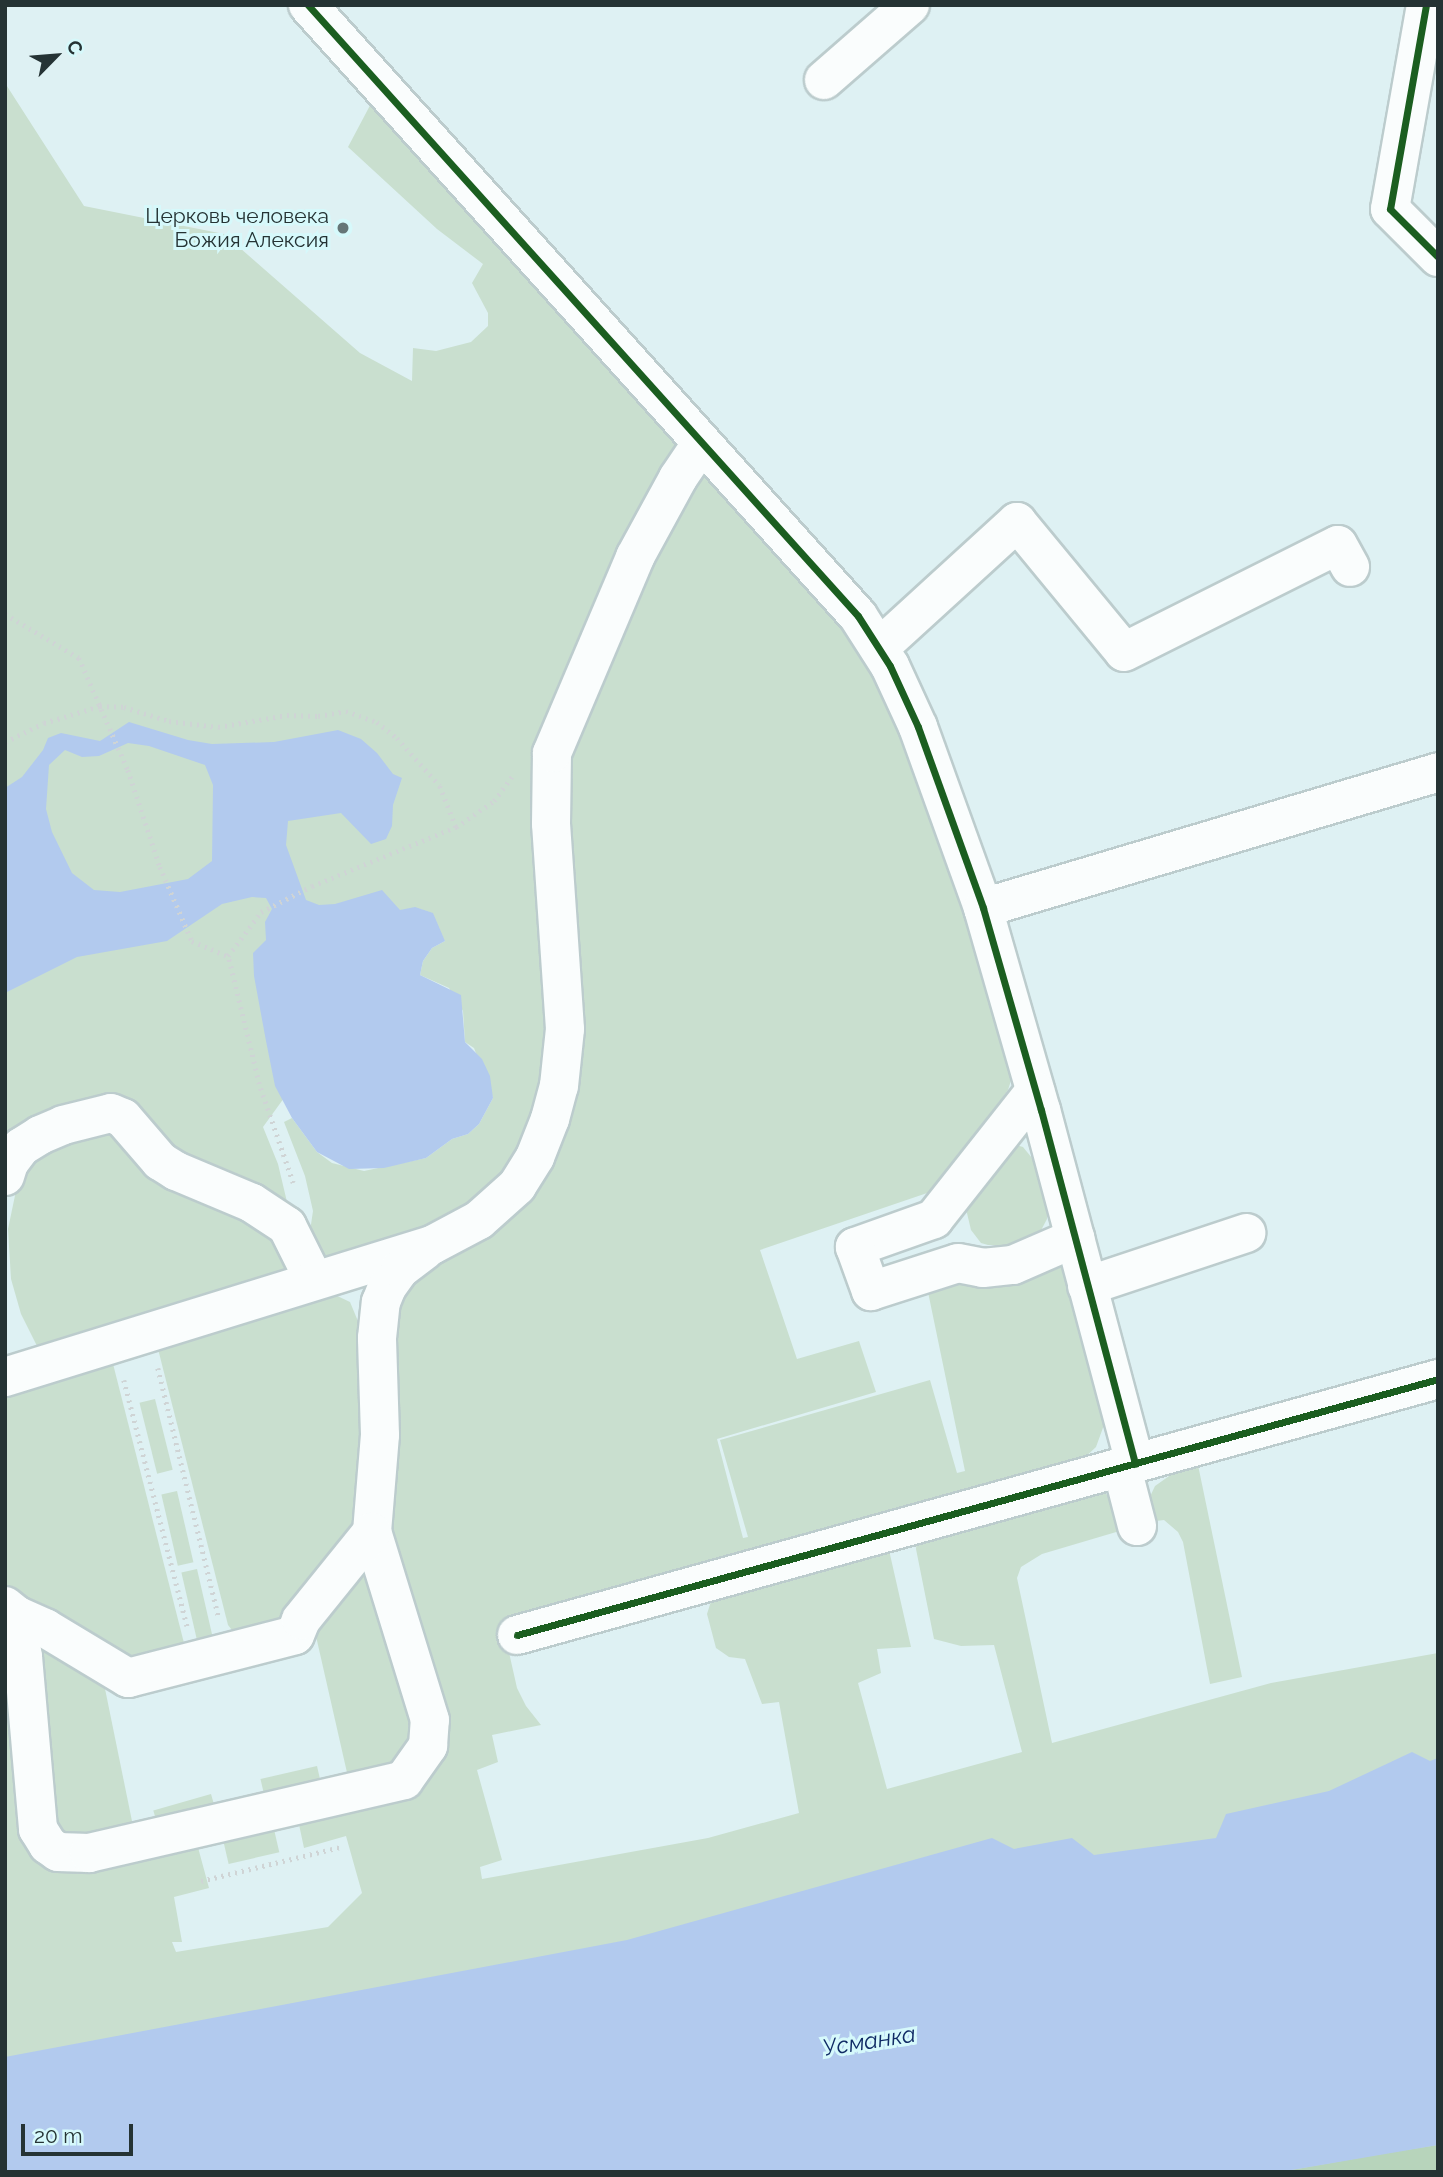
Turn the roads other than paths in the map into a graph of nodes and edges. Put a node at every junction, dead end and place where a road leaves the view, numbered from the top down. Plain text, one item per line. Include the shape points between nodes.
1 (308, 5) edge
2 (910, 5) edge
3 (1426, 5) edge
4 (824, 80) dead end
5 (1438, 257) edge
6 (700, 445) junction
7 (1350, 566) dead end
8 (879, 648) junction
9 (1438, 772) edge
10 (983, 908) junction
11 (1035, 1091) junction
12 (5, 1176) edge
13 (1246, 1233) dead end
14 (1075, 1238) junction
15 (432, 1245) junction
16 (314, 1280) junction
17 (1087, 1286) junction
18 (5, 1377) edge
19 (1438, 1379) edge
20 (1128, 1466) junction
21 (1137, 1525) dead end
22 (372, 1532) junction
23 (11, 1611) edge
24 (517, 1635) dead end

1 - 6 street
2 - 4 street
3 - 5 street via 1390,209
6 - 8 street via 858,616
6 - 15 street via 635,557 552,753 551,824 565,1029 550,1119 517,1186 479,1220
7 - 8 street via 1338,545 1124,652 1017,522
8 - 10 street via 918,727
9 - 10 street
10 - 11 street
11 - 14 street
11 - 14 street via 934,1219 856,1247 871,1291 957,1263 984,1268 1013,1265
12 - 16 street via 21,1147 40,1135 111,1113 123,1118 160,1161 252,1203 287,1226
13 - 17 street
14 - 17 street
15 - 16 street
15 - 22 street via 400,1269 381,1302 377,1338 380,1435
16 - 18 street
17 - 20 street
19 - 20 street
20 - 21 street
20 - 24 street
22 - 23 street via 301,1620 295,1636 128,1678
22 - 23 street via 422,1692 430,1735 412,1773 375,1788 89,1853 58,1852 42,1838 35,1814

